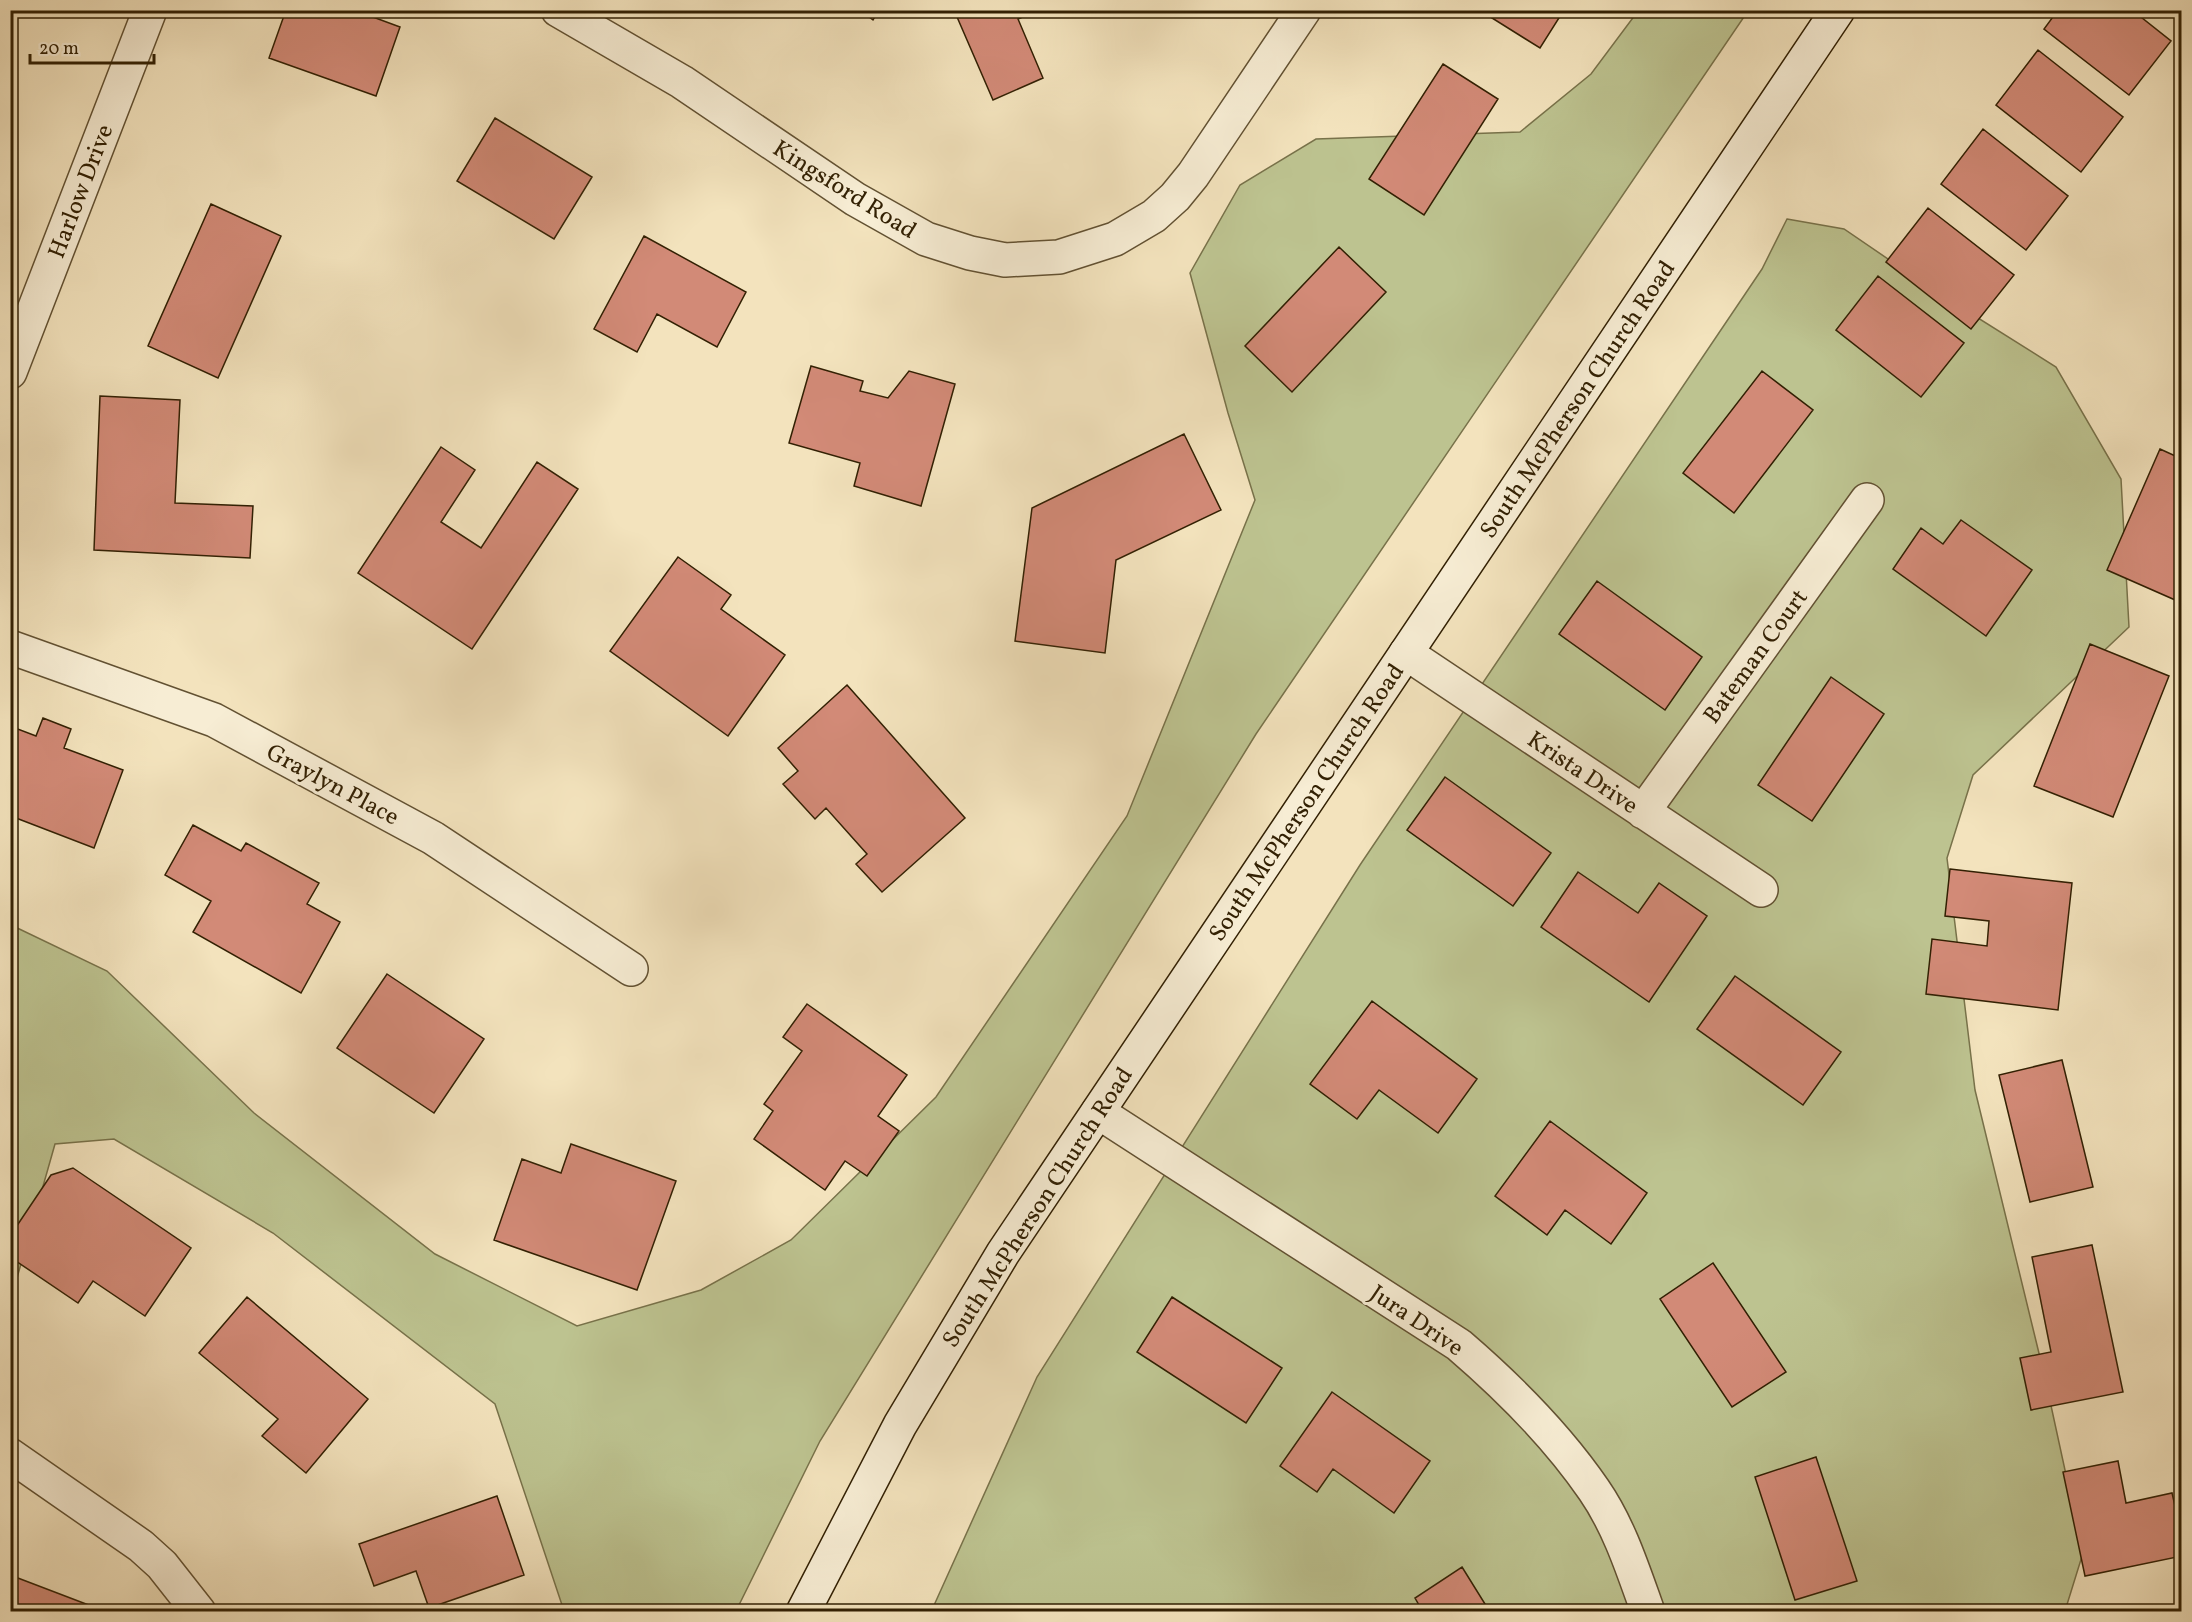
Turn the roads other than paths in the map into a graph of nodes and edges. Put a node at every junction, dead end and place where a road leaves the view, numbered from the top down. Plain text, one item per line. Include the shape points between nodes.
1 (150, 10) edge
2 (558, 10) edge
3 (1304, 10) edge
4 (1838, 10) edge
5 (10, 372) edge
6 (1867, 500) dead end
7 (10, 647) edge
8 (1406, 653) junction
9 (1643, 812) junction
10 (1761, 890) dead end
11 (631, 969) dead end
12 (1098, 1112) junction
13 (10, 1455) edge
14 (199, 1611) edge
15 (803, 1611) edge
16 (1648, 1611) edge

1 - 5 street, Harlow Drive
2 - 3 street, Kingsford Road via 682,82 855,199 916,234 1005,260 1059,257 1116,239 1154,216 1193,175
4 - 8 street, South McPherson Church Road
6 - 9 street, Bateman Court
7 - 11 street, Graylyn Place via 214,720 434,838
8 - 9 street, Krista Drive
8 - 12 street, South McPherson Church Road
9 - 10 street, Krista Drive
12 - 15 street, South McPherson Church Road via 1003,1253 900,1425
12 - 16 street, Jura Drive via 1459,1346 1480,1364 1542,1424 1594,1491 1622,1541
13 - 14 street via 141,1546 162,1565

